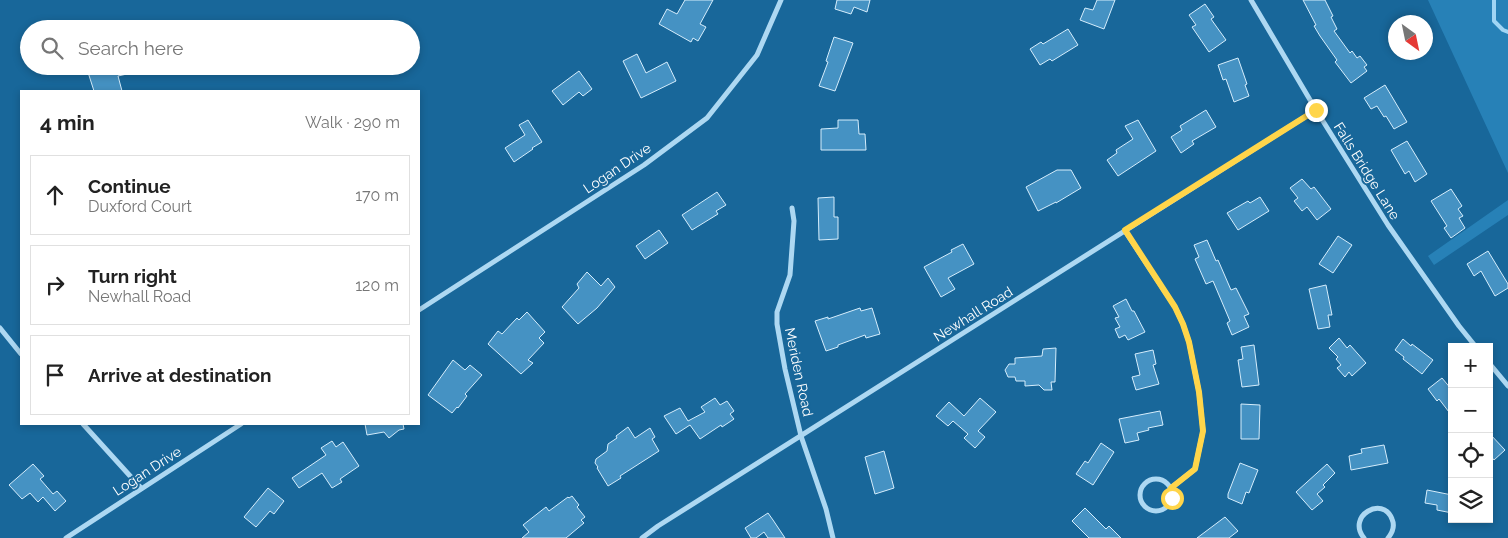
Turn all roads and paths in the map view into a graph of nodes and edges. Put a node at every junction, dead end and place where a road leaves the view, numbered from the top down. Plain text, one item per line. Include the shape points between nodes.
1 (781, 0) edge
2 (1251, 0) edge
3 (1316, 110) junction
4 (792, 208) dead end
5 (1125, 230) junction
6 (420, 309) edge
7 (0, 328) edge
8 (1473, 343) edge
9 (20, 353) edge
10 (1493, 368) edge
11 (1508, 386) edge
12 (85, 425) edge
13 (239, 425) edge
14 (801, 436) junction
15 (141, 488) junction
16 (1171, 488) junction
17 (66, 538) edge
18 (642, 538) edge
19 (832, 538) edge
20 (1364, 538) edge
21 (1390, 538) edge

1 - 6 street, Logan Drive via 757,54 707,118 644,165
2 - 3 street, Falls Bridge Lane
3 - 5 street, Newhall Road
3 - 8 street, Falls Bridge Lane via 1388,225
4 - 14 street, Meriden Road via 790,275 777,312 777,324 784,369
5 - 14 street, Newhall Road
5 - 16 street via 1183,324 1199,392 1203,431 1195,469
7 - 9 street
10 - 11 street
12 - 15 street
13 - 15 street, Logan Drive
14 - 18 street, Newhall Road
14 - 19 street, Meriden Road via 826,509
15 - 17 street, Logan Drive
16 - 16 street via 1164,480 1149,480 1141,487 1141,502 1148,510 1163,510 1170,503
20 - 21 street via 1360,520 1367,511 1377,508 1387,512 1393,521

